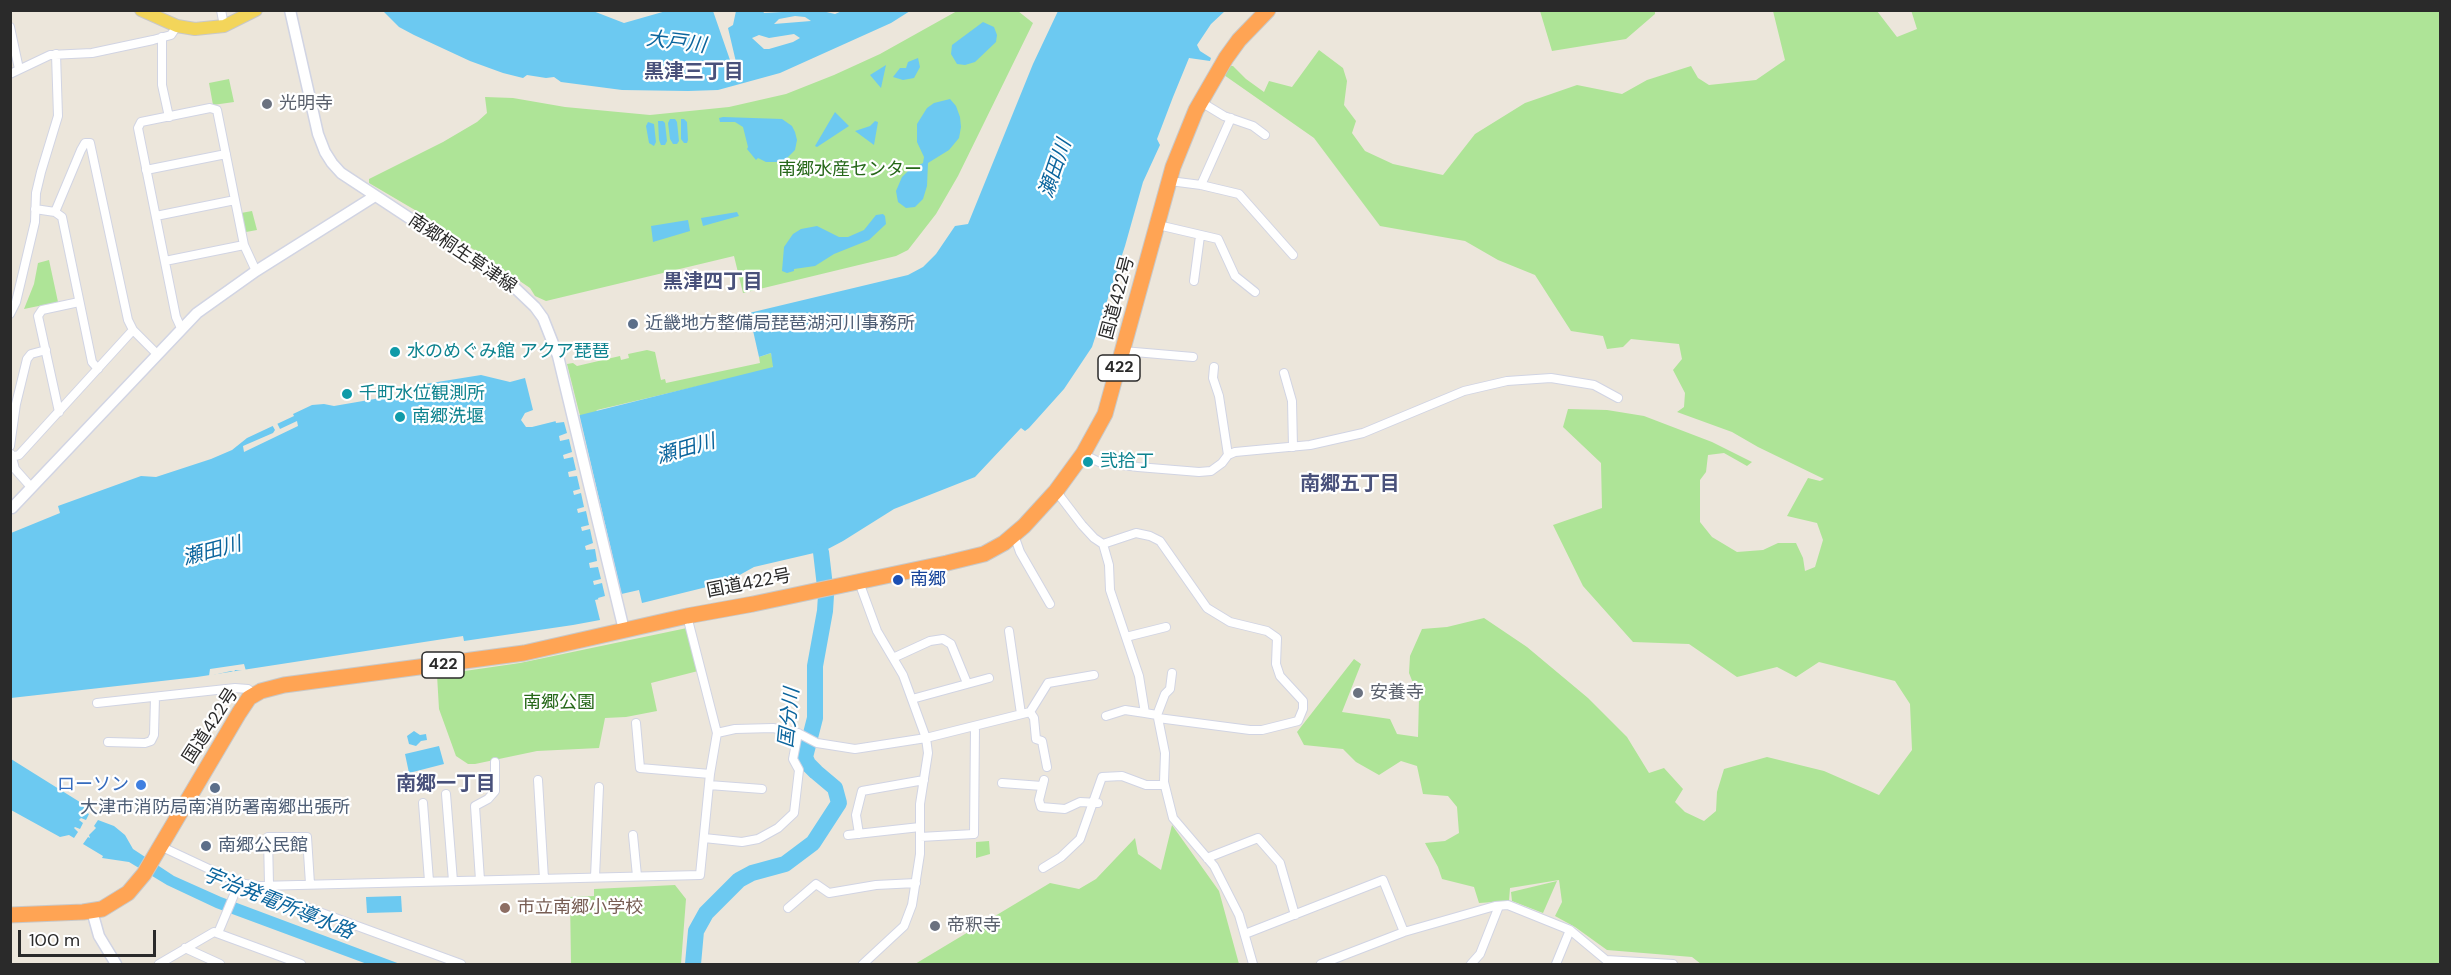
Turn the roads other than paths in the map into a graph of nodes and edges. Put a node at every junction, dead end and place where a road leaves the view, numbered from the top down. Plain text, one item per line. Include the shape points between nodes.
1 (141, 10) edge
2 (221, 10) edge
3 (256, 10) edge
4 (290, 10) edge
5 (1268, 10) edge
6 (177, 26) junction
7 (224, 26) junction
8 (10, 27) edge
9 (162, 37) junction
10 (56, 54) junction
11 (19, 69) junction
12 (10, 74) edge
13 (1201, 102) junction
14 (170, 117) junction
15 (1231, 118) junction
16 (1265, 135) dead end
17 (226, 154) junction
18 (146, 170) junction
19 (1170, 181) junction
20 (1201, 185) junction
21 (375, 196) junction
22 (235, 200) junction
23 (35, 209) junction
24 (55, 212) junction
25 (156, 216) junction
26 (1158, 225) junction
27 (1200, 236) junction
28 (244, 245) junction
29 (1293, 255) dead end
30 (165, 261) junction
31 (256, 271) junction
32 (1194, 281) dead end
33 (1255, 292) dead end
34 (79, 302) junction
35 (10, 314) edge
36 (180, 328) junction
37 (134, 330) junction
38 (45, 350) junction
39 (1123, 351) junction
40 (156, 353) junction
41 (1193, 357) dead end
42 (1214, 367) dead end
43 (98, 369) junction
44 (1284, 374) dead end
45 (1618, 398) dead end
46 (59, 412) junction
47 (10, 447) edge
48 (1293, 447) junction
49 (1083, 454) junction
50 (1228, 455) junction
51 (11, 457) edge
52 (31, 487) junction
53 (1056, 490) junction
54 (11, 508) edge
55 (1014, 535) junction
56 (1103, 544) junction
57 (859, 582) junction
58 (1050, 604) dead end
59 (687, 616) junction
60 (1166, 627) dead end
61 (624, 630) junction
62 (1009, 631) dead end
63 (1126, 637) junction
64 (893, 658) junction
65 (1172, 673) dead end
66 (1094, 675) dead end
67 (989, 678) dead end
68 (967, 683) junction
69 (255, 694) junction
70 (155, 697) junction
71 (912, 699) junction
72 (97, 703) dead end
73 (1030, 712) junction
74 (1145, 713) junction
75 (1021, 714) junction
76 (1106, 716) dead end
77 (1157, 717) junction
78 (636, 723) dead end
79 (975, 726) junction
80 (717, 733) junction
81 (801, 735) junction
82 (926, 738) junction
83 (108, 742) dead end
84 (495, 762) dead end
85 (1047, 767) dead end
86 (710, 774) junction
87 (538, 780) dead end
88 (924, 780) junction
89 (1002, 783) dead end
90 (709, 785) junction
91 (1164, 785) junction
92 (599, 787) dead end
93 (762, 789) dead end
94 (446, 794) dead end
95 (423, 803) dead end
96 (1096, 803) junction
97 (920, 827) junction
98 (859, 834) junction
99 (633, 835) dead end
100 (848, 835) dead end
101 (920, 837) junction
102 (704, 838) junction
103 (156, 853) junction
104 (1207, 858) junction
105 (1044, 868) dead end
106 (637, 876) junction
107 (595, 877) junction
108 (544, 879) junction
109 (480, 880) junction
110 (429, 881) junction
111 (453, 881) junction
112 (916, 883) junction
113 (310, 884) junction
114 (268, 885) junction
115 (237, 886) junction
116 (258, 886) junction
117 (1499, 906) junction
118 (788, 908) dead end
119 (92, 911) junction
120 (10, 915) edge
121 (1295, 915) junction
122 (1570, 930) junction
123 (1404, 932) junction
124 (218, 933) junction
125 (1245, 934) junction
126 (185, 948) junction
127 (1606, 962) edge
128 (116, 964) edge
129 (159, 964) edge
130 (220, 964) edge
131 (301, 964) edge
132 (461, 964) edge
133 (863, 964) edge
134 (1253, 964) edge
135 (1321, 964) edge
136 (1471, 964) edge
137 (1556, 964) edge
138 (1665, 964) edge
139 (1673, 964) edge

1 - 6 main road
2 - 7 street
3 - 7 main road
4 - 21 main road, 南郷桐生草津線 via 320,143 341,173
5 - 13 highway, 国道422号 / 422 via 1239,40
6 - 7 main road
6 - 9 street via 171,35
8 - 11 street
9 - 10 street via 92,53
9 - 14 street via 162,86
10 - 11 street
10 - 23 street via 58,116 43,164
11 - 12 street
13 - 15 street
13 - 19 highway, 国道422号 / 422
14 - 17 street via 210,108 217,110
14 - 18 street via 141,122 138,128
15 - 16 street
15 - 20 street
17 - 18 street
17 - 22 street
18 - 25 street
19 - 20 street
19 - 26 highway, 国道422号 / 422
20 - 29 street via 1239,194
21 - 31 main road
21 - 61 main road, 南郷桐生草津線 via 514,287 535,307 551,337
22 - 25 street
22 - 28 street
23 - 24 street
23 - 35 street via 35,222
24 - 34 street via 62,217
24 - 37 street via 81,150 85,143 90,143 128,320
25 - 30 street
26 - 27 street
26 - 39 highway, 国道422号 / 422
27 - 32 street
27 - 33 street via 1218,239 1235,276
28 - 30 street
28 - 31 street
30 - 36 street
31 - 36 main road
34 - 38 street via 42,310 38,316
34 - 43 street via 92,362
36 - 40 main road
37 - 40 street
37 - 43 street
38 - 46 street
38 - 47 street via 27,359
39 - 41 street
39 - 49 highway, 国道422号 / 422 via 1105,414
40 - 52 main road
42 - 50 street
43 - 46 street
44 - 48 street via 1292,401
45 - 48 street via 1594,385 1551,378 1507,381 1464,391 1363,433
46 - 51 street via 19,455
47 - 51 street
48 - 50 street
49 - 50 street via 1099,462 1198,472 1211,471
49 - 53 highway, 国道422号 / 422
51 - 52 street via 15,469
52 - 54 main road
53 - 55 highway, 国道422号 / 422
53 - 56 street via 1082,525
55 - 57 highway, 国道422号 / 422 via 984,554
55 - 58 street
56 - 63 street via 1110,590
56 - 77 street via 1136,532 1160,541 1207,608 1230,622 1267,631 1277,638 1276,664 1280,676 1303,701 1298,721 1262,730
57 - 59 highway, 国道422号 / 422
57 - 64 street via 877,632
59 - 61 highway, 国道422号 / 422
59 - 80 street
60 - 63 street
61 - 69 highway, 国道422号 / 422 via 504,657 284,685
62 - 75 street
63 - 74 street via 1139,676
64 - 68 street via 943,639 951,644
64 - 71 street
65 - 77 street via 1170,689
66 - 73 street via 1048,683
67 - 68 street
68 - 71 street
69 - 70 street via 236,688
69 - 103 highway, 国道422号 via 239,713
70 - 72 street
70 - 83 street via 151,741
71 - 82 street
73 - 75 street
73 - 85 street
74 - 76 street via 1125,710
74 - 77 street
75 - 79 street
77 - 91 street via 1165,753
78 - 86 street via 640,768
79 - 82 street
79 - 101 street via 974,834
80 - 81 street via 773,728
80 - 86 street
81 - 82 street via 817,743 855,749
81 - 102 street via 793,759 799,770 794,813 758,839 742,842
82 - 88 street
84 - 109 street via 495,791 476,807
86 - 90 street
87 - 108 street
88 - 97 street
88 - 98 street via 862,791 856,815
89 - 96 street via 1043,783 1041,807 1065,809 1080,802
90 - 93 street
90 - 102 street
91 - 96 street via 1104,776
91 - 104 street via 1173,818
92 - 107 street
94 - 111 street
95 - 110 street
96 - 105 street via 1076,844
97 - 98 street
97 - 101 street
98 - 100 street
99 - 106 street
101 - 112 street
102 - 106 street via 700,875
103 - 115 street
103 - 119 highway, 国道422号 via 144,874 118,901
104 - 121 street via 1258,838 1280,863
104 - 125 street via 1239,915
106 - 107 street
107 - 108 street
108 - 109 street
109 - 111 street
110 - 111 street
110 - 113 street
112 - 118 street via 829,893 816,884
112 - 133 street via 904,926
113 - 114 street
113 - 114 street via 307,837 268,837
114 - 116 street
115 - 116 street
115 - 124 street
116 - 132 street via 278,897
117 - 122 street via 1508,904
117 - 123 street
117 - 136 street via 1480,954
119 - 120 highway, 国道422号
119 - 128 main road via 99,936
121 - 123 street via 1383,880
121 - 125 street
122 - 127 street
122 - 137 street
123 - 135 street
124 - 126 street via 208,933
124 - 131 street
125 - 134 street
126 - 129 street
126 - 130 street
127 - 138 street
138 - 139 street

